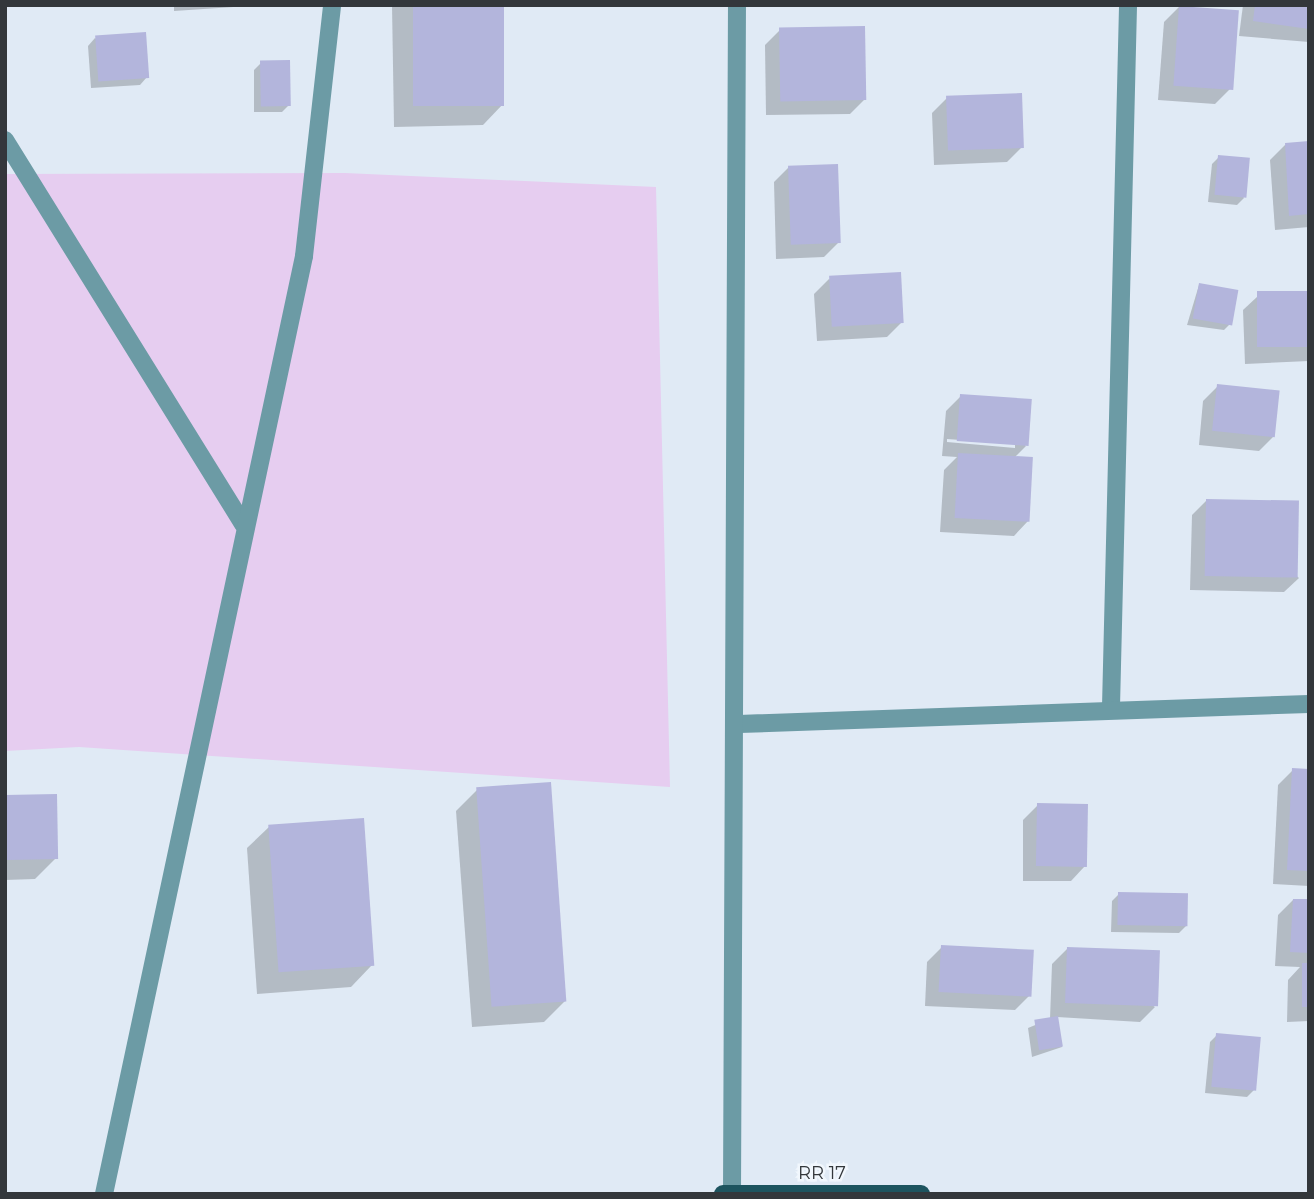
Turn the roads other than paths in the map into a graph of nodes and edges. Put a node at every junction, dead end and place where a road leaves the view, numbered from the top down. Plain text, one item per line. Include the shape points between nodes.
1 (332, 5) edge
2 (737, 5) edge
3 (1128, 5) edge
4 (5, 140) edge
5 (243, 523) junction
6 (1309, 704) edge
7 (1111, 707) junction
8 (739, 724) junction
9 (104, 1194) edge
10 (723, 1194) edge
11 (733, 1194) edge
12 (921, 1194) edge

1 - 5 street via 304,257
2 - 8 street
3 - 7 street
4 - 5 street
5 - 9 street
6 - 7 street
7 - 8 street
8 - 11 street
10 - 11 main road, RR 17 / RR 17
11 - 12 main road, RR 17 / RR 17

